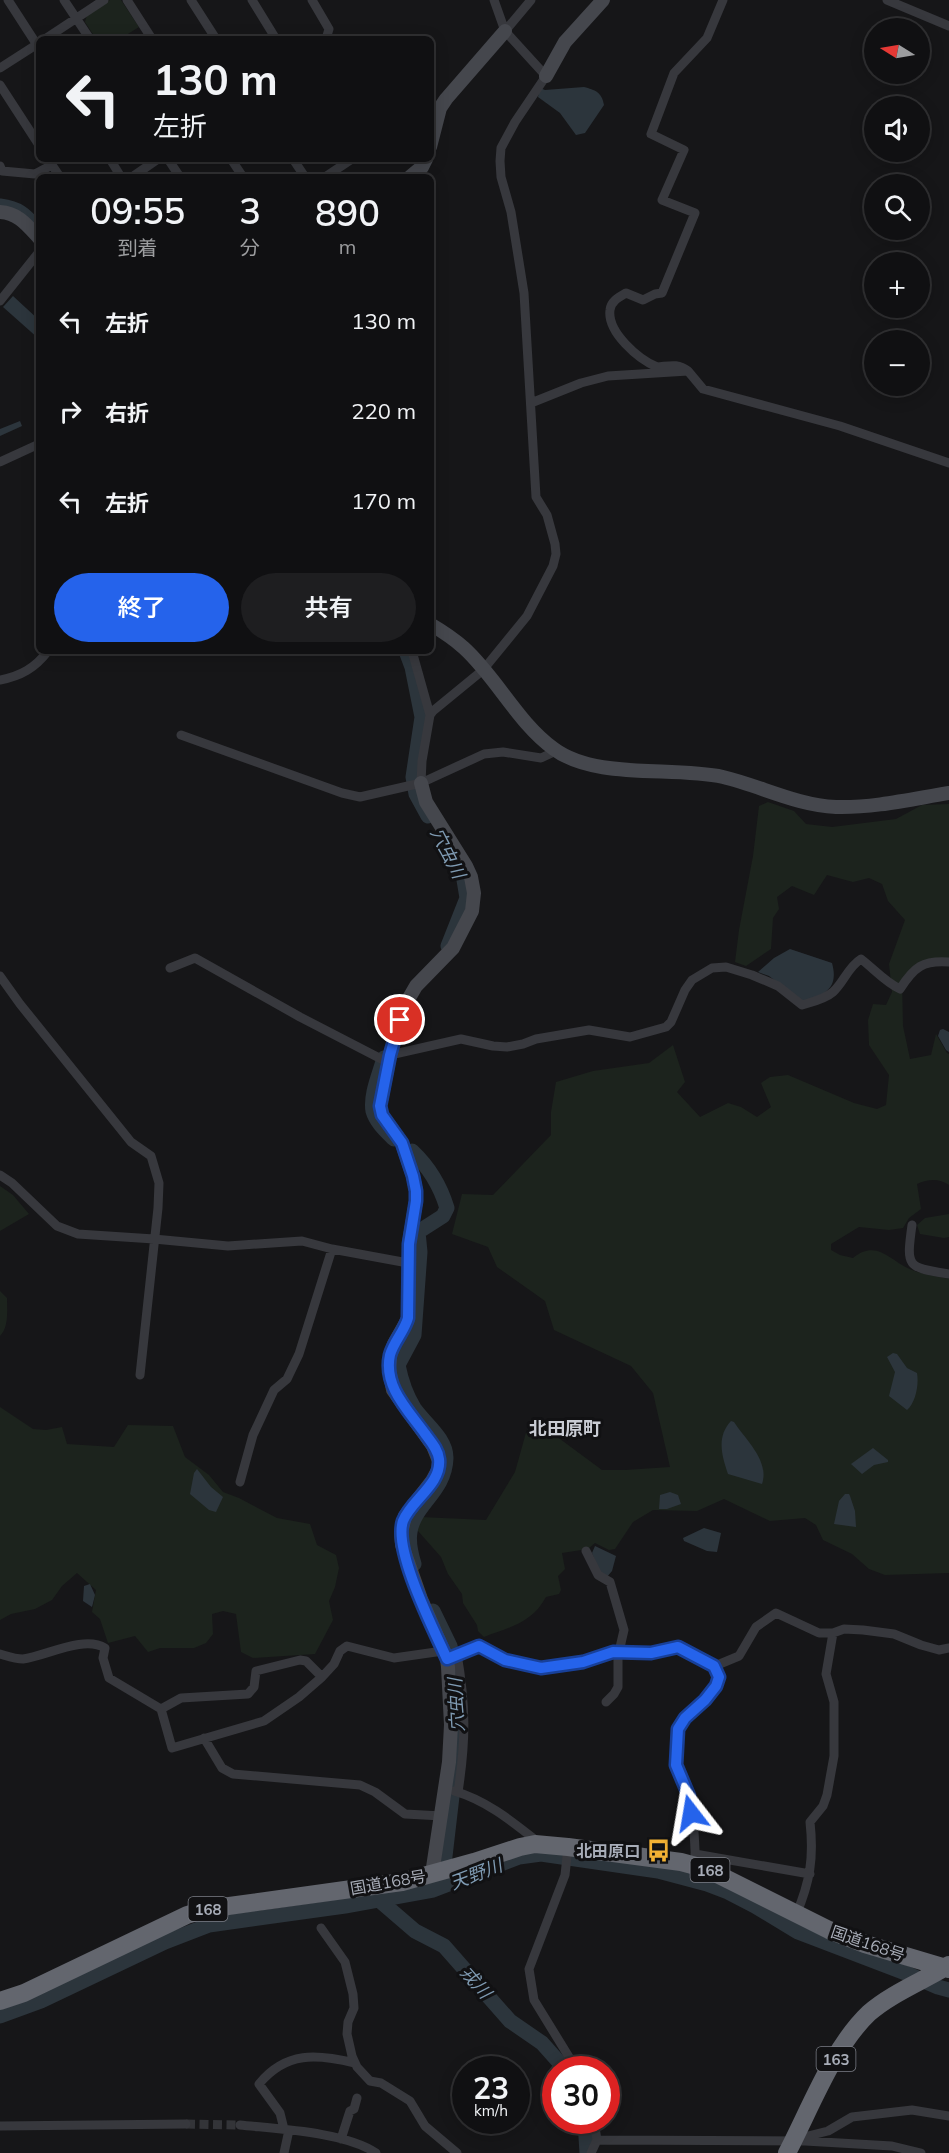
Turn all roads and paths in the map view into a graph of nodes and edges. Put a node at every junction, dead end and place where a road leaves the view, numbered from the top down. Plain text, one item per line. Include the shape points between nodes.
1 (8, 0) edge
2 (64, 0) edge
3 (104, 0) edge
4 (127, 0) edge
5 (191, 0) edge
6 (252, 0) edge
7 (313, 0) edge
8 (494, 0) edge
9 (531, 0) edge
10 (603, 0) edge
11 (723, 0) edge
12 (887, 0) edge
13 (76, 18) junction
14 (949, 26) edge
15 (505, 31) junction
16 (51, 36) edge
17 (88, 36) edge
18 (150, 36) edge
19 (214, 36) edge
20 (274, 36) edge
21 (327, 36) edge
22 (36, 38) edge
23 (36, 46) edge
24 (0, 68) edge
25 (546, 76) junction
26 (0, 85) edge
27 (434, 130) edge
28 (36, 140) edge
29 (50, 162) edge
30 (154, 162) edge
31 (348, 162) edge
32 (424, 162) edge
33 (0, 166) edge
34 (136, 174) edge
35 (330, 174) edge
36 (414, 174) edge
37 (0, 212) edge
38 (36, 235) edge
39 (36, 256) edge
40 (0, 301) edge
41 (688, 371) junction
42 (531, 403) junction
43 (36, 445) edge
44 (0, 462) edge
45 (949, 464) edge
46 (434, 627) edge
47 (46, 654) edge
48 (413, 654) edge
49 (483, 669) junction
50 (0, 680) edge
51 (430, 716) junction
52 (181, 735) dead end
53 (556, 751) junction
54 (421, 783) junction
55 (949, 793) edge
56 (949, 962) edge
57 (170, 968) dead end
58 (0, 976) edge
59 (389, 1059) junction
60 (0, 1175) edge
61 (912, 1225) dead end
62 (154, 1239) junction
63 (332, 1249) junction
64 (408, 1263) junction
65 (949, 1274) edge
66 (140, 1375) dead end
67 (240, 1482) dead end
68 (586, 1551) dead end
69 (833, 1633) junction
70 (949, 1648) edge
71 (619, 1652) junction
72 (0, 1654) edge
73 (449, 1655) junction
74 (714, 1666) junction
75 (322, 1677) junction
76 (606, 1702) dead end
77 (161, 1709) junction
78 (204, 1738) junction
79 (452, 1790) junction
80 (441, 1816) junction
81 (535, 1844) junction
82 (568, 1847) junction
83 (695, 1859) junction
84 (432, 1874) junction
85 (810, 1874) junction
86 (796, 1915) junction
87 (321, 1928) dead end
88 (944, 1969) edge
89 (0, 2001) edge
90 (568, 2056) edge
91 (355, 2063) junction
92 (357, 2098) dead end
93 (949, 2116) edge
94 (186, 2124) tunnel mouth
95 (240, 2125) tunnel mouth
96 (0, 2126) edge
97 (286, 2130) junction
98 (596, 2134) edge
99 (341, 2139) junction
100 (597, 2140) junction
101 (795, 2145) edge
102 (591, 2152) edge
103 (284, 2153) edge
104 (376, 2153) edge
105 (457, 2153) edge
106 (921, 2153) edge

1 - 22 street
2 - 13 street
3 - 13 street
4 - 18 street
5 - 19 street
6 - 20 street
7 - 21 street via 329,30
8 - 15 street
9 - 15 street
10 - 25 street via 565,42
11 - 41 street via 707,38 674,73 651,134 684,150 662,200 696,213 662,293 643,300 626,293 610,309 612,322 631,351 657,367 673,364
12 - 14 street
13 - 16 street
13 - 17 street
15 - 25 street
15 - 27 street via 446,99
23 - 24 street
25 - 42 street via 515,122 501,148 500,161 524,293
26 - 28 street
29 - 33 street via 35,174 2,171
30 - 34 street
31 - 35 street
32 - 36 street
37 - 38 street via 18,216
39 - 40 street
41 - 42 street via 608,376
41 - 45 street via 703,389 840,426
42 - 49 street via 536,497 547,515 555,554 553,566 527,616
43 - 44 street
46 - 49 street via 464,648
47 - 50 street via 29,671
48 - 51 street
49 - 51 street
49 - 53 street
51 - 54 street
52 - 54 street via 360,797
53 - 54 street via 541,758 503,752 484,754
53 - 55 street via 612,769 720,777 823,806 870,805
54 - 59 street via 426,802 471,877 473,904 453,948 416,986 405,1005
56 - 59 street via 930,961 918,967 900,989 888,984 861,959 833,992 802,1005 778,986 752,975 726,967 712,968 685,990 672,1022 666,1027 630,1037 589,1030 507,1047 461,1039
57 - 59 street via 195,958 300,1017
58 - 62 street via 131,1142 151,1155 159,1183
59 - 64 street via 380,1106 402,1143 416,1191
60 - 62 street via 57,1226 78,1234
61 - 65 street via 911,1263 916,1268
62 - 63 street via 228,1246 302,1241
62 - 66 street
63 - 64 street
63 - 67 street via 299,1354 287,1379 274,1390 253,1435
64 - 73 street via 408,1318 390,1356 391,1382 434,1446 439,1461 432,1481 405,1516 402,1545 421,1599
68 - 71 street via 598,1575 610,1582 624,1630
69 - 70 street via 844,1629 894,1634 939,1650
69 - 74 street via 819,1633 776,1613 756,1627 739,1656
69 - 85 street via 826,1674 834,1702 835,1744 824,1806 810,1822
71 - 73 street via 548,1669 505,1660 482,1647
71 - 74 street via 651,1653 678,1647
71 - 76 street via 618,1687
72 - 77 street via 22,1659 80,1643 100,1645 105,1648 108,1678
73 - 75 street via 394,1658 347,1646
73 - 79 street
74 - 83 street via 719,1677 716,1686 678,1729 676,1765 689,1796
75 - 77 street via 300,1660 256,1671 254,1687 248,1694 181,1698
75 - 78 street via 264,1721
77 - 78 street via 172,1748
78 - 80 street via 222,1768 233,1774 360,1785 405,1814
79 - 80 street
79 - 81 street via 500,1812 534,1838
80 - 84 street
81 - 82 highway, 国道168号 / 168
81 - 84 highway, 国道168号 / 168
82 - 83 highway, 国道168号 / 168
82 - 90 street via 565,1875 529,1969 534,2000
83 - 85 street
83 - 86 highway, 国道168号 / 168
84 - 89 highway, 国道168号 / 168 via 402,1882 207,1909
85 - 86 street
86 - 88 highway, 国道168号 / 168 via 865,1944
87 - 91 street via 345,1962 354,2008 347,2034
88 - 101 highway, 163 via 870,2012 855,2028 839,2051
91 - 97 street via 318,2056 298,2059 270,2071 259,2084 280,2113
91 - 105 street via 370,2080 410,2101 425,2126
92 - 99 street
93 - 101 street via 912,2110 852,2117
94 - 96 street
95 - 97 street
97 - 99 street
97 - 103 street
98 - 100 street
99 - 104 street
100 - 101 street
100 - 102 street
101 - 106 street via 892,2146

